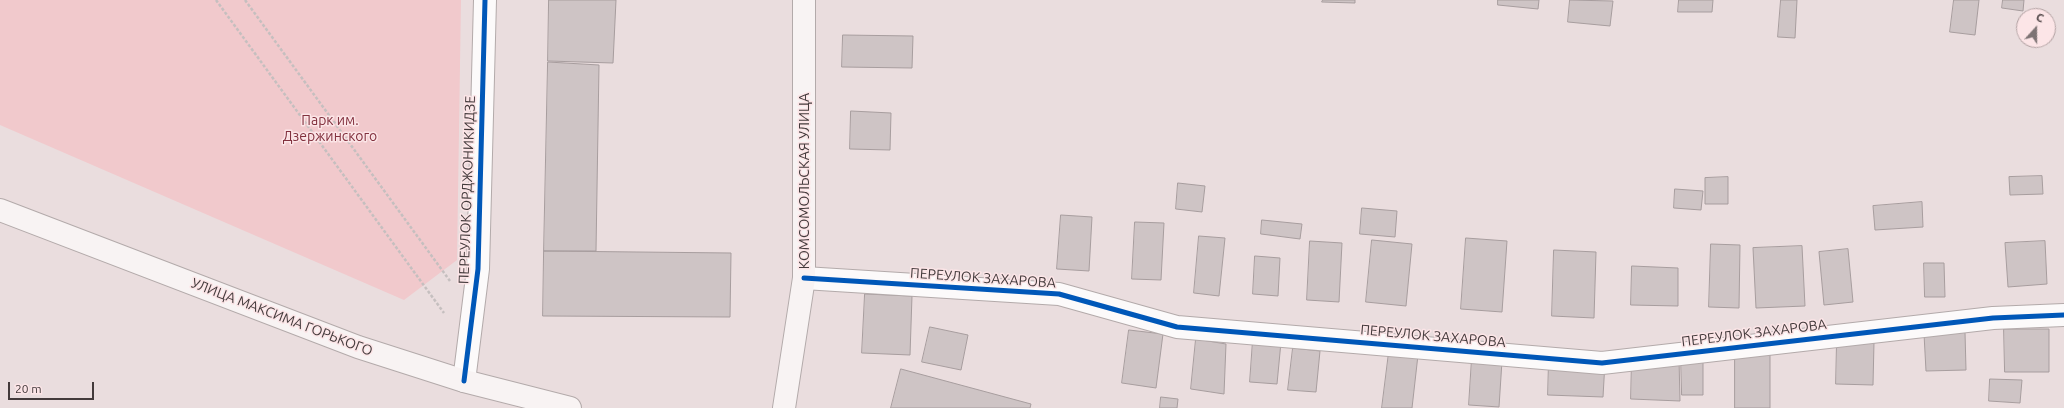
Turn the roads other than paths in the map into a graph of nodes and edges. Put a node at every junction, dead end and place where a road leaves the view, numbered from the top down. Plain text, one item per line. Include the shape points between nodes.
1 (485, 0) edge
2 (804, 0) edge
3 (0, 210) edge
4 (804, 278) junction
5 (2064, 315) edge
6 (464, 381) junction
7 (570, 408) edge
8 (784, 408) edge

1 - 6 street, ПЕРЕУЛОК ОРДЖОНИКИДЗЕ via 478,269
2 - 4 main road, КОМСОМОЛЬСКАЯ УЛИЦА
3 - 6 main road, УЛИЦА МАКСИМА ГОРЬКОГО via 358,347
4 - 5 street, ПЕРЕУЛОК ЗАХАРОВА via 1059,294 1177,327 1602,363 1993,318
4 - 8 main road, КОМСОМОЛЬСКАЯ УЛИЦА
6 - 7 main road, УЛИЦА МАКСИМА ГОРЬКОГО

